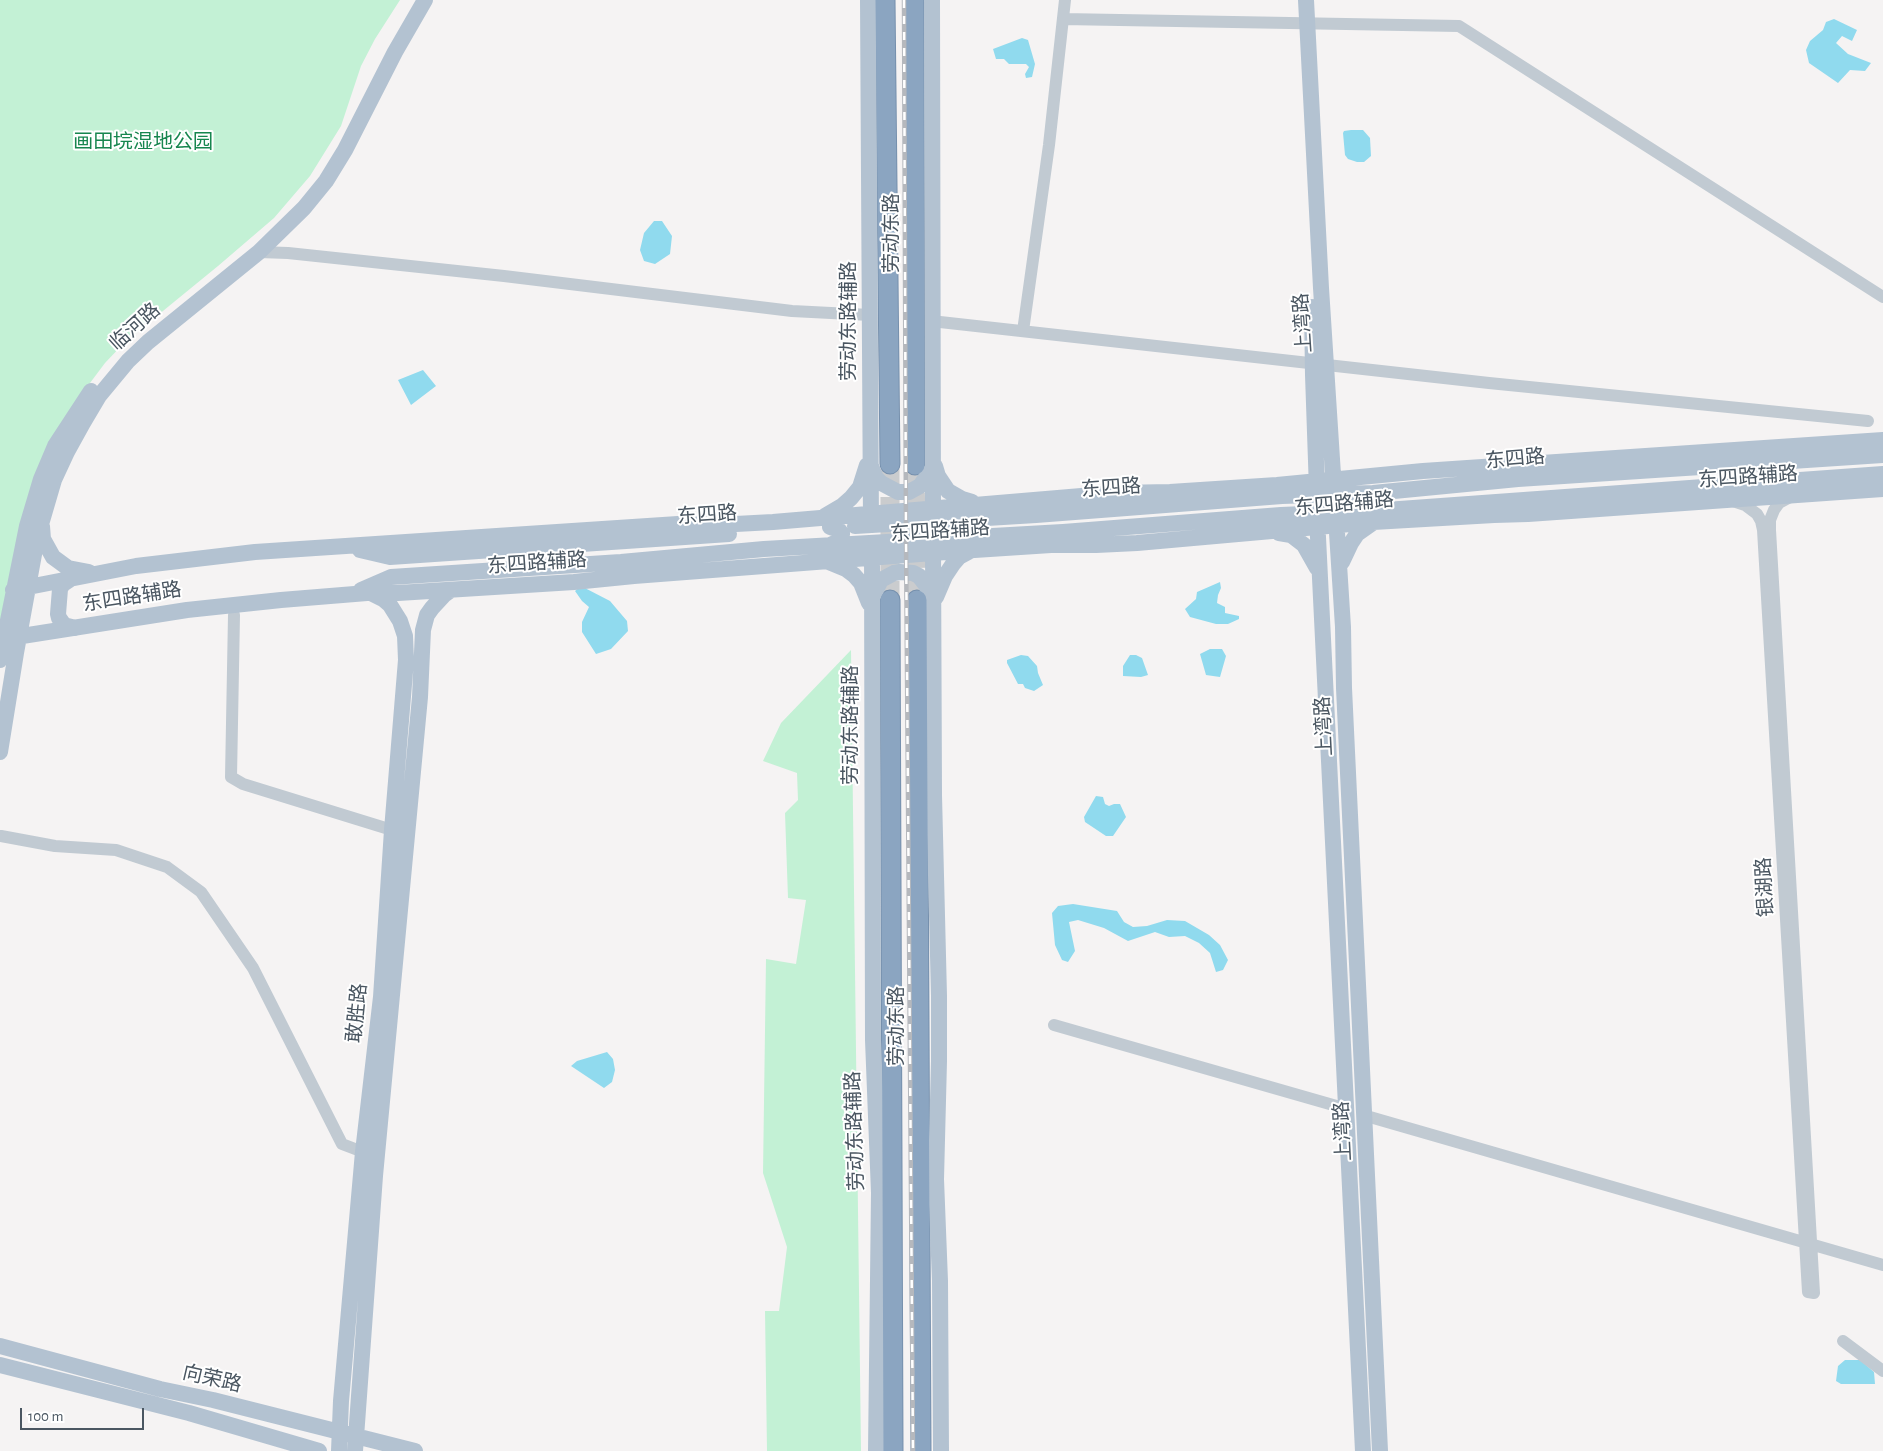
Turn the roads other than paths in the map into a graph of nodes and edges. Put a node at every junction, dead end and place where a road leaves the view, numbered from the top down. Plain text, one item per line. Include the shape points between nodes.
1 (414, 0) edge
2 (425, 0) edge
3 (868, 0) edge
4 (885, 0) edge
5 (914, 0) edge
6 (932, 0) edge
7 (1065, 0) edge
8 (1298, 0) edge
9 (1306, 0) edge
10 (1063, 19) junction
11 (1303, 22) junction
12 (259, 252) junction
13 (1883, 297) edge
14 (870, 315) junction
15 (932, 321) junction
16 (1023, 331) junction
17 (1320, 364) junction
18 (1868, 421) dead end
19 (1315, 433) junction
20 (1883, 440) edge
21 (1331, 441) junction
22 (871, 443) junction
23 (1883, 454) edge
24 (927, 463) junction
25 (871, 464) junction
26 (890, 464) tunnel mouth
27 (1457, 469) junction
28 (1883, 474) edge
29 (1379, 475) junction
30 (1505, 480) junction
31 (1282, 484) junction
32 (1334, 487) junction
33 (1317, 488) junction
34 (1883, 489) edge
35 (1139, 493) junction
36 (1795, 494) junction
37 (1245, 499) junction
38 (1728, 500) junction
39 (1203, 502) junction
40 (984, 503) junction
41 (1455, 505) junction
42 (1406, 508) junction
43 (933, 515) junction
44 (1504, 515) junction
45 (43, 516) junction
46 (871, 519) junction
47 (1337, 519) junction
48 (1318, 520) junction
49 (1373, 522) junction
50 (825, 523) junction
51 (692, 524) junction
52 (1270, 532) junction
53 (746, 533) junction
54 (1029, 534) junction
55 (1007, 536) junction
56 (830, 545) junction
57 (1086, 545) junction
58 (344, 546) junction
59 (933, 546) junction
60 (872, 550) junction
61 (972, 550) junction
62 (701, 555) junction
63 (824, 561) junction
64 (758, 566) junction
65 (103, 572) junction
66 (1319, 577) junction
67 (1340, 577) junction
68 (72, 578) junction
69 (20, 588) junction
70 (452, 590) junction
71 (371, 593) junction
72 (349, 595) junction
73 (881, 599) junction
74 (928, 605) junction
75 (234, 615) dead end
76 (872, 618) junction
77 (75, 628) junction
78 (43, 633) junction
79 (11, 638) junction
80 (0, 660) edge
81 (12, 677) junction
82 (0, 752) edge
83 (392, 830) junction
84 (1, 836) dead end
85 (1054, 1026) dead end
86 (1347, 1109) junction
87 (1363, 1115) junction
88 (363, 1152) junction
89 (1808, 1244) junction
90 (1883, 1265) edge
91 (1811, 1293) dead end
92 (1844, 1341) dead end
93 (0, 1346) edge
94 (0, 1365) edge
95 (1883, 1371) edge
96 (350, 1440) edge
97 (320, 1451) edge
98 (339, 1451) edge
99 (415, 1451) edge
100 (881, 1451) edge
101 (921, 1451) edge
102 (941, 1451) edge
103 (1364, 1451) edge
104 (1380, 1451) edge

1 - 69 main road, 临河路 via 340,138 301,197 245,251 124,350 86,397 55,446 41,479 26,526
2 - 12 main road, 临河路 via 326,181 304,208
3 - 14 main road, 劳动东路辅路
4 - 26 highway, 劳动东路
5 - 24 highway, 劳动东路
6 - 15 main road
7 - 10 street
8 - 11 main road, 上湾路
9 - 11 main road, 上湾路
10 - 11 street
10 - 16 street
11 - 13 street via 1459,26
11 - 17 main road, 上湾路 via 1314,332
12 - 14 street via 494,275 792,311
12 - 45 main road, 临河路 via 148,342 112,379 67,452
14 - 22 main road, 劳动东路辅路
15 - 16 street
15 - 24 main road
16 - 17 street
17 - 18 street
17 - 19 main road, 上湾路
17 - 21 main road, 上湾路
19 - 31 main road via 1311,456 1303,470
19 - 33 main road, 上湾路
20 - 27 main road, 东四路辅路
21 - 29 main road via 1337,456 1348,467
21 - 32 main road, 上湾路
22 - 25 main road, 劳动东路辅路
22 - 50 main road via 860,486
23 - 30 main road, 东四路
24 - 25 main road via 920,486 909,492 886,487 876,478
24 - 40 main road via 948,491 962,499
24 - 43 main road
25 - 46 main road, 劳动东路辅路
27 - 29 main road, 东四路辅路
27 - 30 main road
28 - 41 main road, 东四路
29 - 32 main road, 东四路辅路
30 - 32 main road, 东四路 via 1425,489
31 - 33 main road, 东四路辅路
31 - 35 main road, 东四路辅路
31 - 37 main road
32 - 33 main road, 东四路辅路
32 - 47 main road, 上湾路
33 - 37 main road, 东四路
33 - 48 main road, 上湾路
34 - 36 main road, 东四路辅路
35 - 39 main road
35 - 40 main road, 东四路辅路
36 - 38 main road, 东四路辅路
36 - 89 street, 银湖路 via 1785,498 1774,510 1770,530
37 - 39 main road, 东四路
38 - 44 main road, 东四路辅路
38 - 89 street, 银湖路 via 1751,508 1762,521 1763,530
39 - 43 main road, 东四路
40 - 43 main road, 东四路辅路
41 - 42 main road, 东四路
41 - 44 main road
42 - 47 main road, 东四路
42 - 49 main road
43 - 46 main road, 东四路
43 - 59 main road
44 - 49 main road, 东四路辅路
45 - 65 main road via 43,539 53,557 78,571
45 - 69 main road, 临河路
46 - 50 main road, 东四路
46 - 60 main road, 劳动东路辅路
47 - 48 main road, 东四路
47 - 49 main road, 东四路辅路
47 - 67 main road, 上湾路
48 - 52 main road, 东四路辅路
48 - 54 main road, 东四路
48 - 66 main road, 上湾路
49 - 67 main road via 1351,543 1342,562
50 - 51 main road, 东四路辅路
50 - 53 main road, 东四路 via 783,531
50 - 56 main road via 842,534 839,541
51 - 53 main road
51 - 58 main road, 东四路辅路
52 - 57 main road, 东四路辅路
52 - 66 main road via 1298,539 1313,558
53 - 58 main road, 东四路 via 390,557
54 - 55 main road, 东四路
54 - 57 main road
55 - 59 main road, 东四路
55 - 61 main road
56 - 60 main road, 东四路
56 - 62 main road, 东四路
57 - 61 main road, 东四路辅路
58 - 65 main road, 东四路辅路 via 179,560
59 - 60 main road, 东四路辅路
59 - 61 main road, 东四路辅路
59 - 74 main road
60 - 63 main road, 东四路辅路
60 - 73 main road, 劳动东路辅路
61 - 74 main road via 960,557
62 - 64 main road
62 - 72 main road, 东四路 via 391,577
63 - 64 main road, 东四路辅路
63 - 76 main road via 846,569 861,583
64 - 70 main road, 东四路辅路
65 - 68 main road, 东四路辅路
66 - 86 main road, 上湾路
67 - 87 main road, 上湾路
68 - 69 main road, 东四路辅路
68 - 77 main road via 60,589 58,614 64,625
69 - 79 main road, 临河路
70 - 71 main road, 东四路辅路
70 - 96 main road, 敢胜路 via 432,608 422,630 420,697
71 - 72 main road, 东四路辅路
71 - 83 main road, 敢胜路 via 383,598 395,613 403,628 406,648
72 - 77 main road, 东四路辅路 via 218,606
73 - 74 main road via 881,580 894,573 913,573 926,585
73 - 76 main road, 劳动东路辅路
73 - 100 highway, 劳动东路
74 - 101 highway, 劳动东路
74 - 102 main road via 939,996 936,1179
75 - 83 street via 231,777 243,784
76 - 100 main road, 劳动东路辅路 via 873,1040 879,1194
77 - 78 main road, 东四路辅路
78 - 79 main road, 东四路辅路
78 - 81 main road via 24,647
79 - 80 main road, 临河路
79 - 81 main road, 临河路
81 - 82 main road, 临河路
83 - 88 main road, 敢胜路 via 381,997
84 - 88 street via 55,846 116,850 167,867 201,892 254,968 342,1144
85 - 86 street
86 - 103 main road, 上湾路
87 - 89 street
87 - 104 main road, 上湾路
88 - 96 main road, 敢胜路
89 - 90 street
89 - 91 street, 银湖路
92 - 95 street
93 - 96 main road, 向荣路 via 213,1400
94 - 97 main road, 向荣路
96 - 98 main road, 敢胜路
96 - 99 main road, 向荣路

